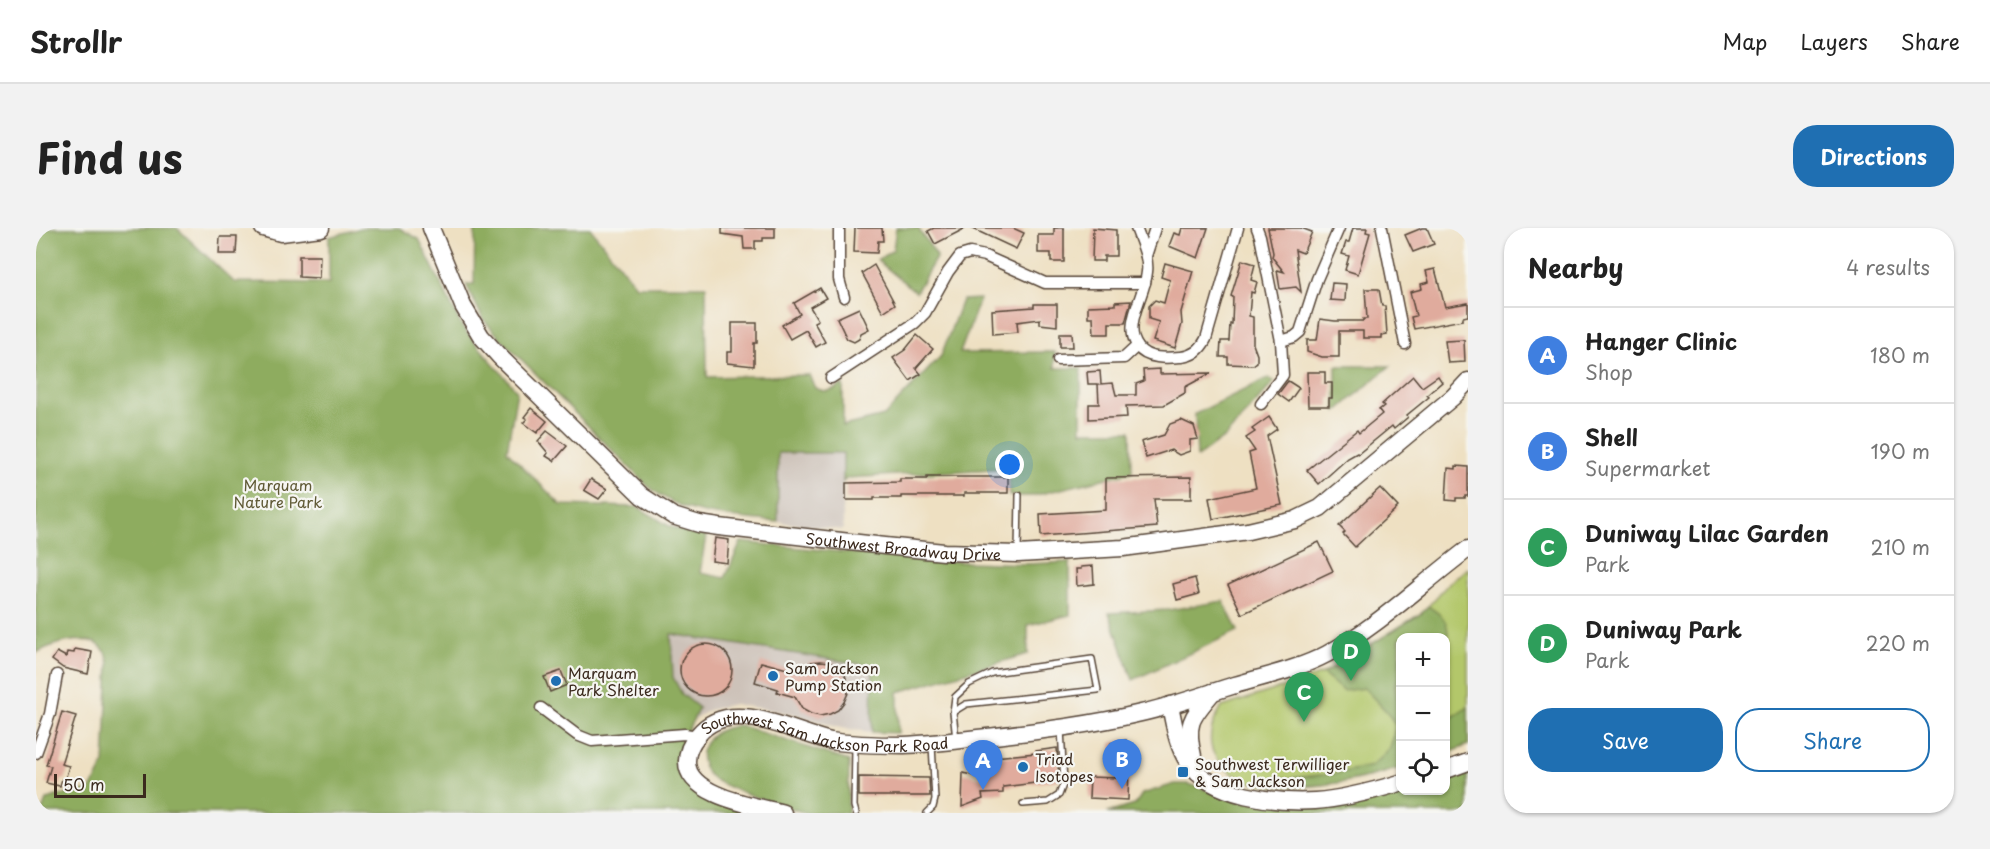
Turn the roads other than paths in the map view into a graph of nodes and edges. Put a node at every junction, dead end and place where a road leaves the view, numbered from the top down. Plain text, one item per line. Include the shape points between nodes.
1 (263, 228) edge
2 (321, 228) edge
3 (431, 228) edge
4 (839, 228) edge
5 (1136, 228) edge
6 (1155, 228) edge
7 (1238, 228) edge
8 (1257, 228) edge
9 (1339, 228) edge
10 (1382, 228) edge
11 (1146, 256) junction
12 (1145, 283) junction
13 (844, 297) dead end
14 (1281, 341) junction
15 (1405, 344) dead end
16 (1137, 346) junction
17 (1058, 360) dead end
18 (831, 378) dead end
19 (1468, 381) edge
20 (1261, 404) dead end
21 (1019, 495) dead end
22 (1468, 549) edge
23 (1018, 554) junction
24 (57, 675) dead end
25 (1213, 692) junction
26 (1170, 705) junction
27 (542, 708) dead end
28 (954, 712) junction
29 (1061, 728) junction
30 (697, 736) junction
31 (956, 740) junction
32 (932, 743) junction
33 (855, 744) junction
34 (36, 753) edge
35 (1468, 762) edge
36 (1450, 769) edge
37 (1197, 772) junction
38 (1396, 784) edge
39 (1023, 804) dead end
40 (783, 813) edge
41 (856, 813) edge
42 (927, 813) edge

1 - 2 street via 290,233
3 - 23 street, Southwest Broadway Drive via 463,306 481,336 615,471 664,512 699,524 783,536 944,552
4 - 13 street via 839,279
5 - 11 street
6 - 11 street
7 - 16 street via 1206,339 1197,351 1182,357 1158,357
8 - 14 street
9 - 14 street via 1300,332
10 - 15 street
11 - 12 street
12 - 16 street via 1132,326
12 - 18 street via 1045,283 985,256 960,256 915,323
14 - 20 street via 1283,375
16 - 17 street via 1124,357
19 - 23 street, Southwest Broadway Drive via 1334,497 1301,518 1259,529 1166,543
21 - 23 lane
22 - 25 street, Southwest Sam Jackson Park Road via 1324,656
24 - 34 street via 50,714
25 - 26 street, Southwest Sam Jackson Park Road
25 - 37 street via 1190,723 1189,740
26 - 29 street, Southwest Sam Jackson Park Road
26 - 37 street via 1182,752
27 - 30 street via 577,735 592,741
28 - 28 lane via 966,704 1098,690 1092,660 992,674 969,684 955,697
28 - 31 lane
29 - 31 street, Southwest Sam Jackson Park Road
29 - 39 lane via 1064,782 1059,795 1048,802
30 - 33 street, Southwest Sam Jackson Park Road via 721,719 739,716
30 - 40 street, Southwest Sam Jackson Park Road via 687,758 695,782 718,795
31 - 32 street, Southwest Sam Jackson Park Road
32 - 33 street, Southwest Sam Jackson Park Road
32 - 42 lane via 935,798
33 - 41 lane
35 - 36 street
37 - 38 street via 1228,790 1293,801 1348,796

